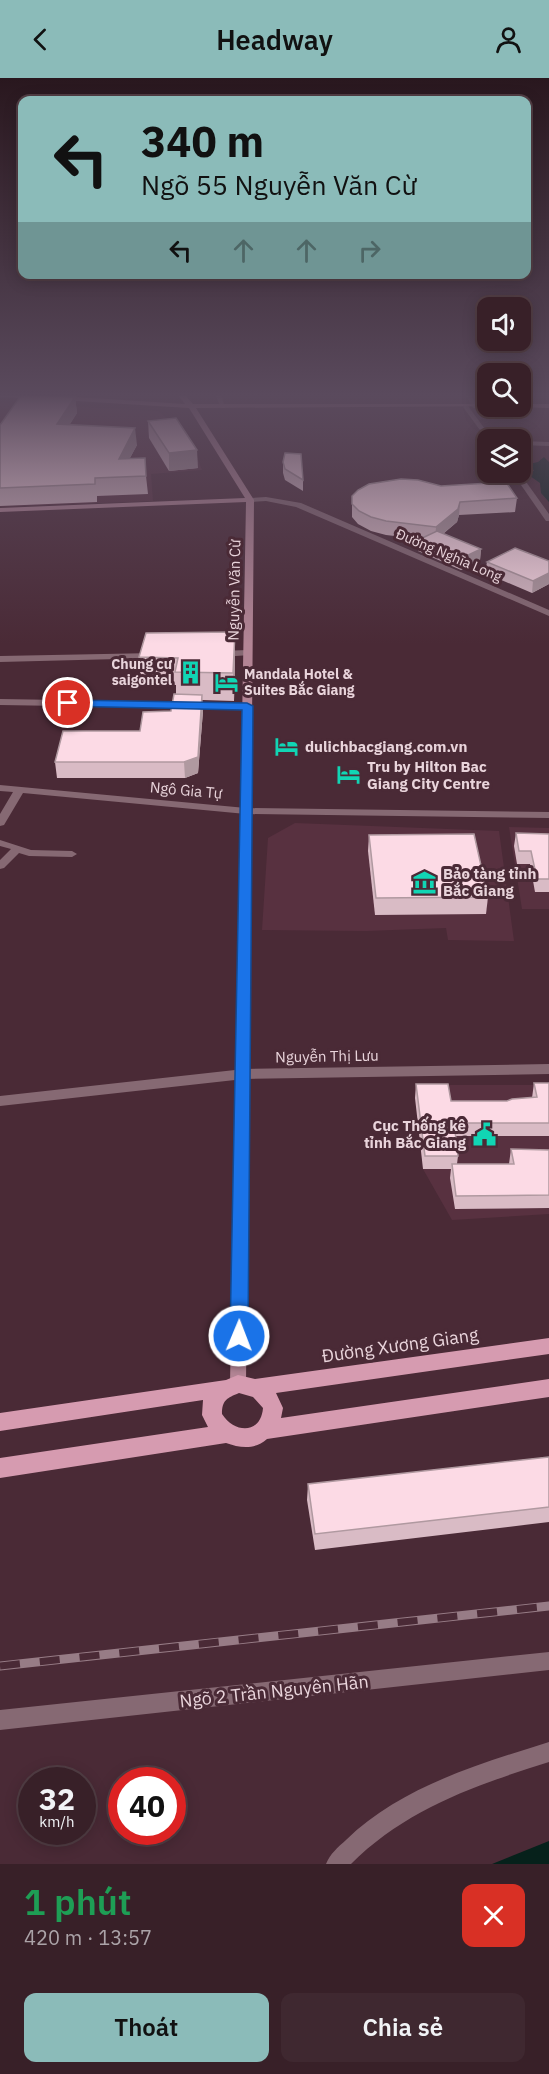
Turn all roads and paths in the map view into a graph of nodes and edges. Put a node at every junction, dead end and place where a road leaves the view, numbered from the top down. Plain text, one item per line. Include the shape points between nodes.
1 (236, 477) edge
2 (522, 483) edge
3 (250, 500) junction
4 (0, 510) edge
5 (549, 519) edge
6 (549, 599) edge
7 (535, 607) junction
8 (549, 613) edge
9 (248, 653) junction
10 (215, 654) edge
11 (171, 655) edge
12 (0, 659) edge
13 (0, 702) edge
14 (247, 706) junction
15 (0, 788) edge
16 (20, 790) junction
17 (246, 811) junction
18 (549, 815) edge
19 (0, 823) edge
20 (0, 843) edge
21 (18, 848) junction
22 (72, 854) dead end
23 (0, 866) edge
24 (549, 1069) edge
25 (244, 1074) junction
26 (0, 1101) edge
27 (549, 1346) edge
28 (240, 1387) junction
29 (549, 1388) edge
30 (0, 1422) edge
31 (264, 1430) junction
32 (225, 1434) junction
33 (0, 1468) edge
34 (549, 1661) edge
35 (0, 1720) edge
36 (549, 1752) edge
37 (336, 1864) edge

1 - 3 street
2 - 5 street
3 - 4 street
3 - 7 street, Đường Nghĩa Long via 298,505
3 - 9 street, Nguyễn Văn Cừ
6 - 7 street
7 - 8 street, Đường Nghĩa Long
9 - 10 street
9 - 14 street, Nguyễn Văn Cừ
11 - 12 street
13 - 14 street
14 - 17 street, Nguyễn Văn Cừ
15 - 16 street, Ngô Gia Tự
16 - 17 street, Ngô Gia Tự
16 - 19 street
17 - 18 street, Ngô Gia Tự
17 - 25 street, Nguyễn Văn Cừ
20 - 21 street
21 - 22 street via 29,853
21 - 23 street
24 - 25 street, Nguyễn Thị Lưu
25 - 26 street, Nguyễn Thị Lưu
25 - 28 street, Nguyễn Văn Cừ
27 - 28 main road, Đường Xương Giang
28 - 30 main road, Đường Xương Giang
28 - 31 main road via 269,1399 272,1415
28 - 32 main road via 218,1395 211,1411
29 - 31 main road
31 - 32 main road via 245,1438
32 - 33 main road
34 - 35 street, Ngõ 2 Trần Nguyên Hãn
36 - 37 street via 471,1776 417,1800 355,1843

